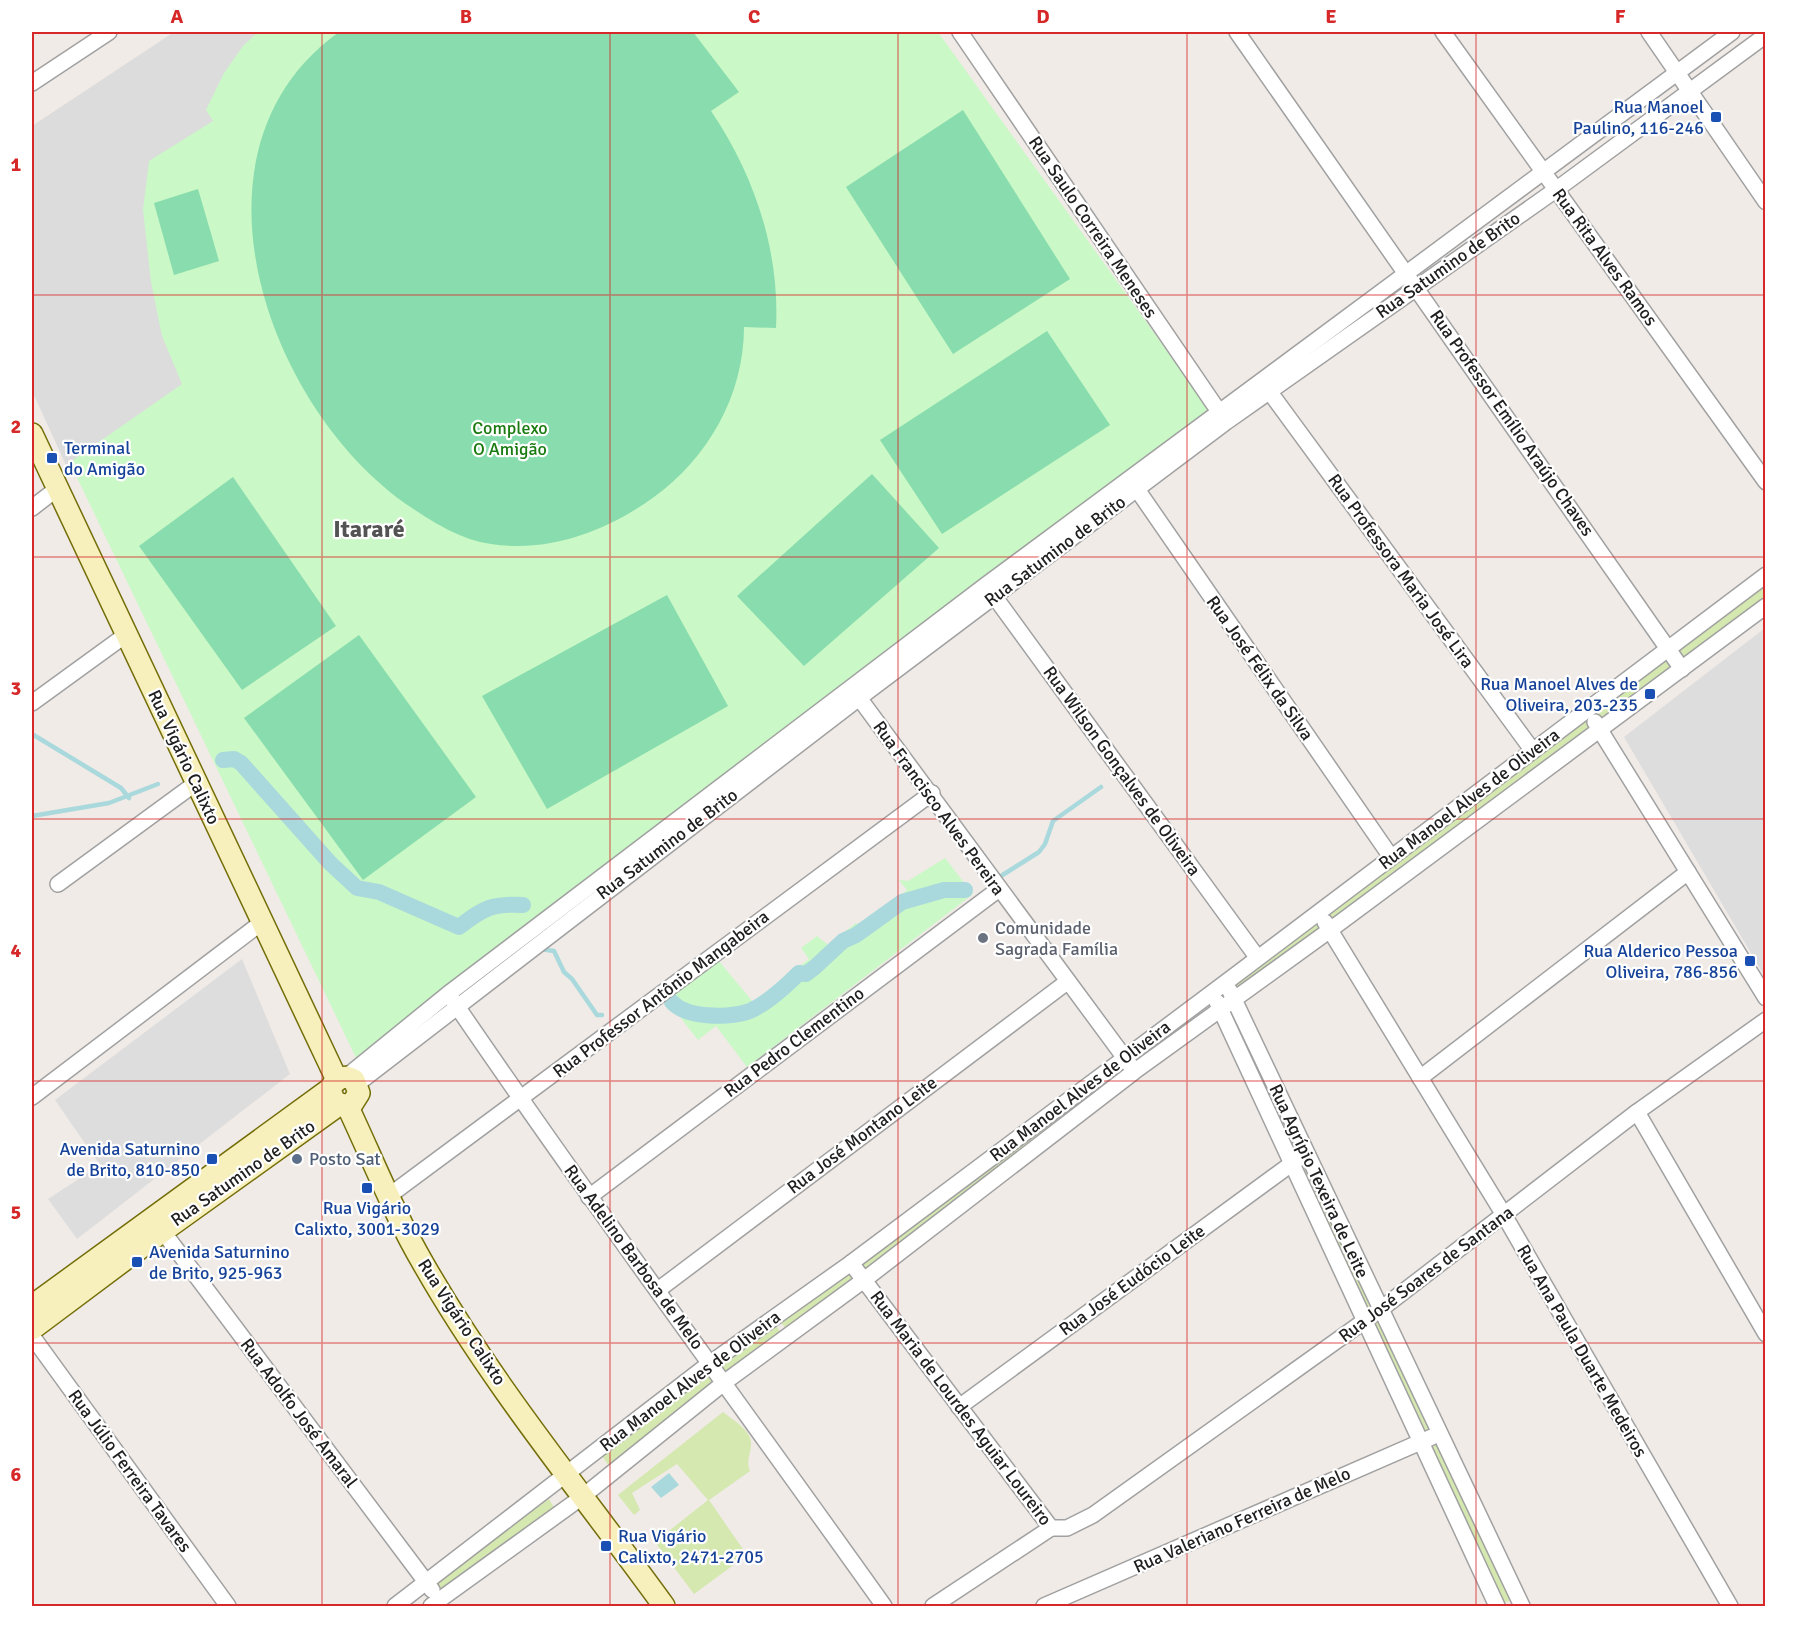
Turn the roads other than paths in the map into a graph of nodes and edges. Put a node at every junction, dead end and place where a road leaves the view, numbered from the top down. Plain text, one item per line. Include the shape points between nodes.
1 (109, 32) edge
2 (960, 32) edge
3 (1237, 32) edge
4 (1443, 32) edge
5 (1648, 32) edge
6 (1732, 32) edge
7 (1766, 35) edge
8 (1676, 73) junction
9 (32, 83) edge
10 (1688, 91) junction
11 (1542, 171) junction
12 (1557, 189) junction
13 (1766, 202) edge
14 (1406, 272) junction
15 (1417, 287) junction
16 (1269, 391) junction
17 (1222, 416) junction
18 (32, 434) edge
19 (1766, 482) edge
20 (1134, 485) junction
21 (58, 488) junction
22 (32, 508) edge
23 (1766, 575) edge
24 (990, 591) junction
25 (1766, 606) edge
26 (127, 633) junction
27 (1669, 649) junction
28 (1682, 669) junction
29 (855, 693) junction
30 (32, 703) edge
31 (1588, 711) junction
32 (1600, 731) junction
33 (1533, 751) junction
34 (196, 783) junction
35 (932, 793) junction
36 (1391, 857) junction
37 (1688, 872) junction
38 (58, 884) dead end
39 (999, 889) junction
40 (1319, 912) junction
41 (261, 923) junction
42 (1330, 930) junction
43 (1257, 957) junction
44 (1067, 982) junction
45 (1226, 983) junction
46 (1211, 993) junction
47 (1766, 998) edge
48 (452, 999) junction
49 (1234, 1000) junction
50 (1221, 1010) junction
51 (1766, 1020) edge
52 (1125, 1058) junction
53 (1135, 1071) junction
54 (1420, 1078) junction
55 (343, 1090) junction
56 (32, 1097) edge
57 (521, 1098) junction
58 (1637, 1112) junction
59 (1306, 1154) junction
60 (1291, 1164) junction
61 (390, 1195) junction
62 (590, 1197) junction
63 (1504, 1215) junction
64 (158, 1225) junction
65 (851, 1263) junction
66 (864, 1280) junction
67 (658, 1290) junction
68 (32, 1306) edge
69 (1381, 1310) junction
70 (773, 1318) junction
71 (1364, 1321) junction
72 (32, 1329) edge
73 (1766, 1334) edge
74 (32, 1336) edge
75 (788, 1336) junction
76 (711, 1363) junction
77 (725, 1382) junction
78 (959, 1407) junction
79 (1440, 1434) junction
80 (1423, 1442) junction
81 (563, 1471) junction
82 (582, 1497) junction
83 (1082, 1522) joint
84 (1051, 1528) junction
85 (427, 1583) junction
86 (438, 1604) edge
87 (1517, 1605) edge
88 (228, 1606) edge
89 (395, 1606) edge
90 (664, 1606) edge
91 (884, 1606) edge
92 (933, 1606) edge
93 (1044, 1606) edge
94 (1497, 1606) edge
95 (1730, 1606) edge

1 - 9 street
2 - 17 street, Rua Saulo Correira Meneses
3 - 14 street, Rua Professor Emílio Araújo Chaves
4 - 11 street, Rua Rita Alves Ramos
5 - 8 street
6 - 8 street, Rua Satumino de Brito
7 - 10 street, Rua Satumino de Brito
8 - 10 street
8 - 11 street, Rua Satumino de Brito
10 - 12 street, Rua Satumino de Brito
10 - 13 street
11 - 12 street, Rua Rita Alves Ramos
11 - 14 street, Rua Satumino de Brito
12 - 15 street, Rua Satumino de Brito
12 - 19 street, Rua Rita Alves Ramos
14 - 15 street, Rua Professor Emílio Araújo Chaves
14 - 17 street, Rua Satumino de Brito
15 - 16 street, Rua Satumino de Brito
15 - 27 street, Rua Professor Emílio Araújo Chaves
16 - 17 street, Rua Satumino de Brito
16 - 33 street, Rua Professora Maria José Lira
17 - 20 street, Rua Satumino de Brito
18 - 21 main road, Rua Vigário Calixto
20 - 24 street, Rua Satumino de Brito
20 - 36 street, Rua José Félix da Silva
21 - 22 street
21 - 26 main road, Rua Vigário Calixto
23 - 27 street, Rua Manoel Alves de Oliveira
24 - 29 street, Rua Satumino de Brito
24 - 43 street, Rua Wilson Gonçalves de Oliveira
25 - 28 street, Rua Manoel Alves de Oliveira
26 - 30 street
26 - 34 main road, Rua Vigário Calixto
27 - 28 street, Rua Professor Emílio Araújo Chaves
27 - 31 street, Rua Manoel Alves de Oliveira
28 - 32 street, Rua Manoel Alves de Oliveira
29 - 35 street, Rua Francisco Alves Pereira
29 - 48 street, Rua Satumino de Brito
31 - 32 street
31 - 33 street, Rua Manoel Alves de Oliveira
32 - 37 street
32 - 42 street, Rua Manoel Alves de Oliveira
33 - 36 street, Rua Manoel Alves de Oliveira
34 - 38 street
34 - 41 main road, Rua Vigário Calixto
35 - 39 street, Rua Francisco Alves Pereira
35 - 57 street, Rua Professor Antônio Mangabeira
36 - 40 street, Rua Manoel Alves de Oliveira
37 - 47 street
37 - 54 street
39 - 44 street, Rua Francisco Alves Pereira
39 - 62 street, Rua Pedro Clementino
40 - 42 street, Rua Ana Paula Duarte Medeiros
40 - 43 street, Rua Manoel Alves de Oliveira
41 - 55 main road, Rua Vigário Calixto
41 - 56 street
42 - 49 street, Rua Manoel Alves de Oliveira
42 - 54 street, Rua Ana Paula Duarte Medeiros
43 - 45 street, Rua Manoel Alves de Oliveira
44 - 52 street, Rua Francisco Alves Pereira
44 - 67 street, Rua José Montano Leite
45 - 46 street, Rua Manoel Alves de Oliveira
45 - 49 street, Rua Agrípio Texeira de Leite
46 - 50 street, Rua Agrípio Texeira de Leite
46 - 52 street, Rua Manoel Alves de Oliveira
48 - 55 street, Rua Satumino de Brito
48 - 57 street, Rua Adelino Barbosa de Melo
49 - 50 street, Rua Manoel Alves de Oliveira
49 - 59 street, Rua Agrípio Texeira de Leite
50 - 53 street, Rua Manoel Alves de Oliveira
50 - 60 street, Rua Agrípio Texeira de Leite
51 - 58 street, Rua José Soares de Santana
52 - 53 street, Rua Francisco Alves Pereira
52 - 65 street, Rua Manoel Alves de Oliveira
53 - 66 street, Rua Manoel Alves de Oliveira
54 - 63 street, Rua Ana Paula Duarte Medeiros
55 - 61 main road, Rua Vigário Calixto
55 - 64 main road, Rua Satumino de Brito
57 - 61 street, Rua Professor Antônio Mangabeira
57 - 62 street, Rua Adelino Barbosa de Melo
58 - 63 street, Rua José Soares de Santana
58 - 73 street
59 - 60 street, Rua José Eudócio Leite
59 - 69 street, Rua Agrípio Texeira de Leite
60 - 71 street, Rua Agrípio Texeira de Leite
60 - 78 street, Rua José Eudócio Leite
61 - 81 main road, Rua Vigário Calixto via 422,1263 454,1315
62 - 67 street, Rua Adelino Barbosa de Melo
63 - 69 street, Rua José Soares de Santana
63 - 95 street, Rua Ana Paula Duarte Medeiros
64 - 68 main road, Rua Satumino de Brito
64 - 72 main road, Rua Satumino de Brito
64 - 85 street, Rua Adolfo José Amaral
65 - 66 street, Rua Maria de Lourdes Aguiar Loureiro
65 - 70 street, Rua Manoel Alves de Oliveira
66 - 75 street, Rua Manoel Alves de Oliveira
66 - 78 street, Rua Maria de Lourdes Aguiar Loureiro
67 - 76 street, Rua Adelino Barbosa de Melo
69 - 71 street, Rua José Soares de Santana
69 - 79 street, Rua Agrípio Texeira de Leite
70 - 75 street
70 - 76 street, Rua Manoel Alves de Oliveira
71 - 80 street, Rua Agrípio Texeira de Leite
71 - 83 street, Rua José Soares de Santana
74 - 88 street, Rua Júlio Ferreira Tavares
75 - 77 street, Rua Manoel Alves de Oliveira
76 - 77 street, Rua Adelino Barbosa de Melo
76 - 81 street, Rua Manoel Alves de Oliveira
77 - 82 street, Rua Manoel Alves de Oliveira
77 - 91 street, Rua Adelino Barbosa de Melo
78 - 84 street, Rua Maria de Lourdes Aguiar Loureiro
79 - 80 street, Rua Valeriano Ferreira de Melo
79 - 87 street, Rua Agrípio Texeira de Leite
80 - 93 street, Rua Valeriano Ferreira de Melo
80 - 94 street, Rua Agrípio Texeira de Leite
81 - 82 main road, Rua Vigário Calixto
81 - 85 street, Rua Manoel Alves de Oliveira
82 - 86 street, Rua Manoel Alves de Oliveira
82 - 90 main road, Rua Vigário Calixto
83 - 84 street, Rua Maria de Lourdes Aguiar Loureiro via 1067,1528
84 - 92 street
85 - 86 street, Rua Adolfo José Amaral
85 - 89 street, Rua Manoel Alves de Oliveira

